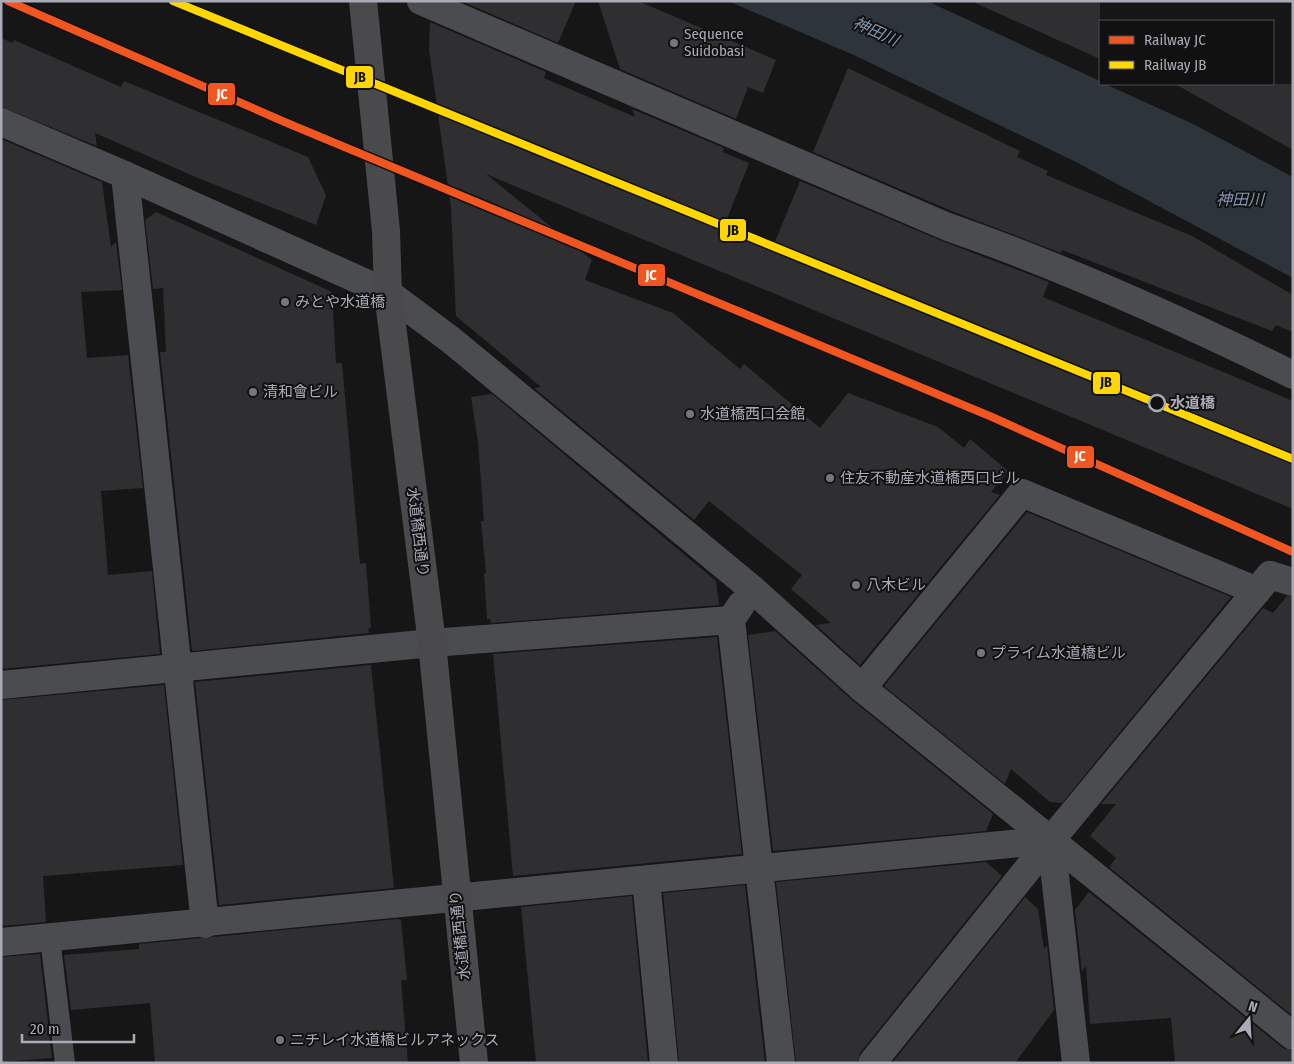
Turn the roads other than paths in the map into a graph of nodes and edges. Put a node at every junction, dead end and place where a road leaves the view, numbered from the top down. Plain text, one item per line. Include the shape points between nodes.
1 (363, 1) edge
2 (421, 1) edge
3 (1, 122) edge
4 (125, 175) junction
5 (388, 293) junction
6 (1293, 375) edge
7 (1293, 582) edge
8 (751, 588) junction
9 (1257, 591) junction
10 (731, 620) junction
11 (432, 643) junction
12 (178, 669) junction
13 (1, 685) edge
14 (862, 688) junction
15 (1051, 840) junction
16 (760, 868) junction
17 (646, 880) junction
18 (456, 899) junction
19 (205, 924) junction
20 (50, 938) junction
21 (1, 942) edge
22 (1293, 1036) edge
23 (65, 1063) edge
24 (474, 1063) edge
25 (664, 1063) edge
26 (780, 1063) edge
27 (872, 1063) edge
28 (1076, 1063) edge

1 - 5 street, 水道橋西通り via 386,231
2 - 6 street via 948,227 1013,250 1227,342
3 - 4 street
4 - 5 street
4 - 12 street
5 - 8 street via 450,340
5 - 11 street, 水道橋西通り
7 - 9 street via 1270,575
8 - 10 street
8 - 14 street
9 - 14 street via 1022,493
9 - 15 street
10 - 11 street
10 - 16 street
11 - 12 street
11 - 18 street, 水道橋西通り
12 - 13 street
12 - 19 street
14 - 15 street
15 - 16 street
15 - 22 street
15 - 27 street
15 - 28 street
16 - 17 street
16 - 26 street
17 - 18 street
17 - 25 street
18 - 19 street
18 - 24 street, 水道橋西通り
19 - 20 street
20 - 21 street
20 - 23 lane

